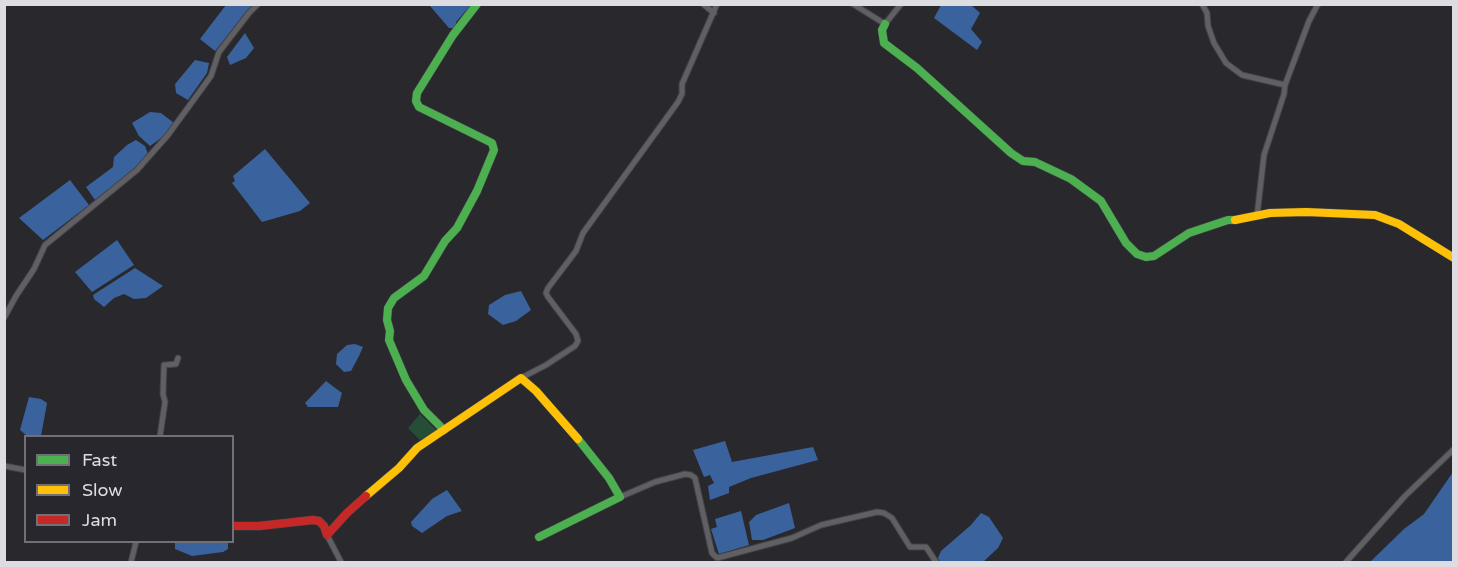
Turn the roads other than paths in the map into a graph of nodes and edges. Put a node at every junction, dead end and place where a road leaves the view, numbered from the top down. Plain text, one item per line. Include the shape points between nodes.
1 (258, 4) edge
2 (477, 4) edge
3 (703, 4) edge
4 (717, 4) edge
5 (853, 4) edge
6 (901, 4) edge
7 (1202, 4) edge
8 (1318, 4) edge
9 (714, 13) junction
10 (885, 24) junction
11 (1284, 85) junction
12 (1257, 216) junction
13 (1454, 258) edge
14 (4, 318) edge
15 (178, 358) dead end
16 (521, 378) junction
17 (444, 430) junction
18 (160, 435) edge
19 (1454, 449) edge
20 (4, 466) edge
21 (24, 470) edge
22 (620, 496) junction
23 (234, 526) edge
24 (327, 535) junction
25 (538, 537) dead end
26 (136, 543) edge
27 (132, 562) edge
28 (341, 562) edge
29 (936, 562) edge
30 (1346, 562) edge

1 - 14 street via 219,51 210,76 168,135 137,170 45,245
2 - 17 street via 457,29 417,93 416,101 419,107 492,144 494,150 456,228 424,276 394,298 387,320 389,340 406,380 424,410
3 - 9 street
4 - 9 street
5 - 10 street
6 - 10 street
7 - 11 street via 1214,43 1226,63 1242,75
8 - 11 street
9 - 16 street via 682,84 678,102 548,288 548,297 578,341
10 - 12 street via 884,43 1004,148 1023,161 1035,162 1071,179 1101,201 1137,254 1150,258 1189,232
11 - 12 street via 1264,155
12 - 13 street via 1306,212 1375,215 1398,224
15 - 18 street via 176,364 164,365 165,402
16 - 17 street
16 - 22 street via 584,446
17 - 24 street via 417,448
19 - 30 street
20 - 21 street
22 - 25 street
22 - 29 street via 691,475 695,478 712,553 717,558 877,512 892,518 910,547 926,547
23 - 24 street via 313,520 324,526
24 - 28 street
26 - 27 street

